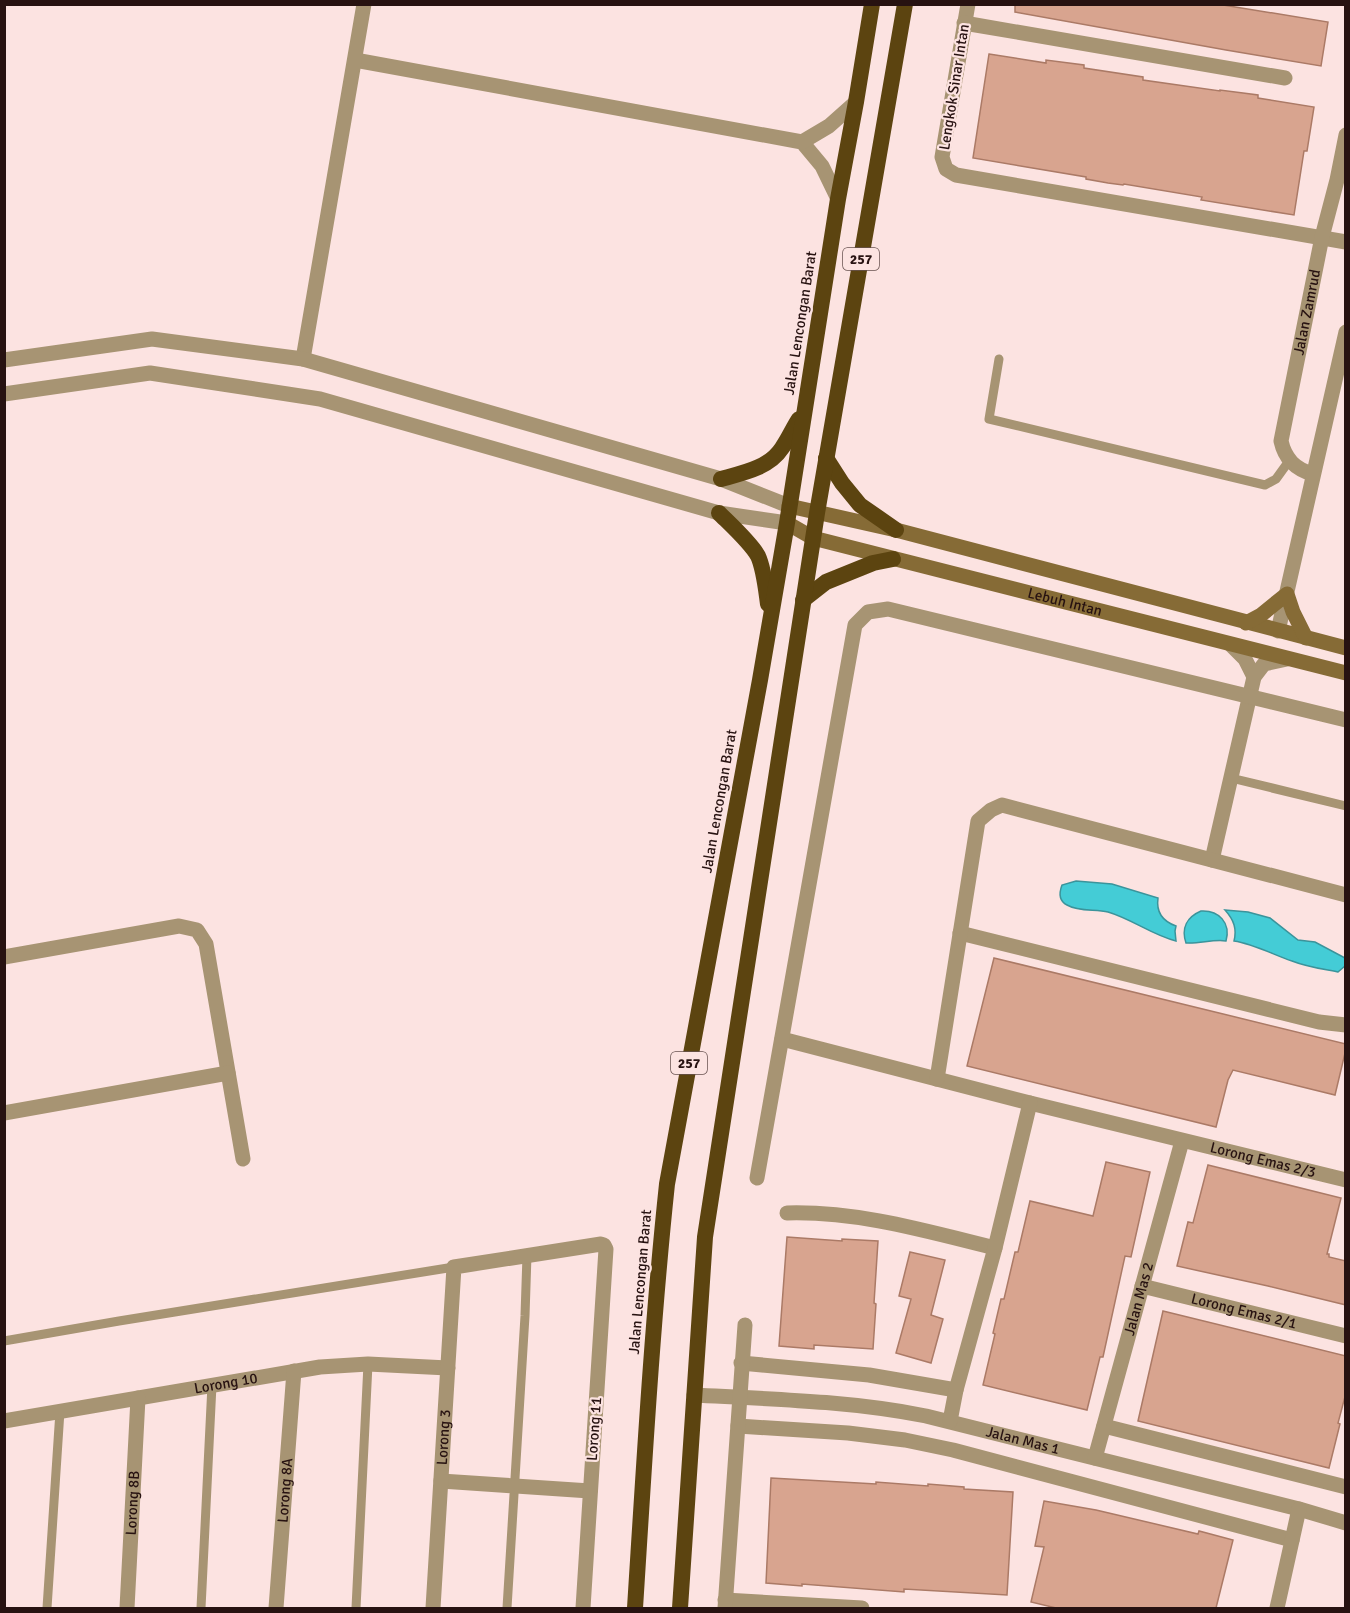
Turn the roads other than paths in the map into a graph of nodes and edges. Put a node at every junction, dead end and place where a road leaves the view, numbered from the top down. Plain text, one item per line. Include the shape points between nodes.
1 (364, 4) edge
2 (872, 4) edge
3 (905, 4) edge
4 (968, 4) edge
5 (964, 22) junction
6 (355, 60) junction
7 (1285, 78) dead end
8 (856, 102) junction
9 (1346, 135) edge
10 (802, 142) junction
11 (837, 199) junction
12 (1322, 237) junction
13 (1346, 242) edge
14 (1346, 332) edge
15 (303, 359) junction
16 (999, 359) dead end
17 (4, 360) edge
18 (1339, 388) edge
19 (4, 394) edge
20 (804, 410) junction
21 (826, 458) junction
22 (1289, 461) junction
23 (1313, 474) junction
24 (721, 479) junction
25 (719, 513) junction
26 (817, 513) junction
27 (788, 514) junction
28 (896, 530) junction
29 (813, 538) junction
30 (893, 559) junction
31 (1287, 594) junction
32 (803, 600) junction
33 (770, 619) junction
34 (1246, 623) junction
35 (1278, 631) junction
36 (1306, 638) junction
37 (1231, 645) junction
38 (1346, 648) edge
39 (1287, 659) junction
40 (1346, 673) edge
41 (1254, 677) junction
42 (1249, 697) junction
43 (1346, 720) edge
44 (1231, 778) junction
45 (1346, 806) edge
46 (1212, 860) junction
47 (1346, 895) edge
48 (960, 933) junction
49 (4, 957) edge
50 (1346, 1025) edge
51 (782, 1039) junction
52 (228, 1073) junction
53 (937, 1079) junction
54 (1030, 1103) junction
55 (4, 1113) edge
56 (1182, 1141) junction
57 (243, 1159) dead end
58 (757, 1179) dead end
59 (1346, 1180) edge
60 (787, 1213) dead end
61 (994, 1248) junction
62 (527, 1255) junction
63 (454, 1267) junction
64 (1142, 1286) junction
65 (745, 1325) dead end
66 (1346, 1336) edge
67 (4, 1341) edge
68 (741, 1363) junction
69 (368, 1364) junction
70 (447, 1368) junction
71 (294, 1371) junction
72 (212, 1385) junction
73 (956, 1390) junction
74 (694, 1395) junction
75 (740, 1397) junction
76 (138, 1398) junction
77 (60, 1412) junction
78 (4, 1421) edge
79 (950, 1421) junction
80 (738, 1426) junction
81 (1104, 1426) junction
82 (1095, 1458) junction
83 (441, 1481) junction
84 (514, 1487) junction
85 (1346, 1487) edge
86 (590, 1491) junction
87 (1299, 1509) junction
88 (1346, 1522) edge
89 (1292, 1540) junction
90 (725, 1604) edge
91 (47, 1608) edge
92 (127, 1608) edge
93 (201, 1608) edge
94 (276, 1608) edge
95 (356, 1608) edge
96 (433, 1608) edge
97 (507, 1608) edge
98 (583, 1608) edge
99 (635, 1608) edge
100 (680, 1608) edge
101 (862, 1608) edge
102 (1277, 1608) edge

1 - 6 street
2 - 8 highway, Jalan Lencongan Barat / 257
3 - 21 highway, 257
4 - 5 street, Lengkok Sinar Intan
5 - 7 street
5 - 12 street, Lengkok Sinar Intan via 942,157 946,169 956,175
6 - 10 street
6 - 15 street
8 - 10 street via 829,126
8 - 11 highway, Jalan Lencongan Barat / 257
9 - 12 street, Jalan Zamrud
10 - 11 street via 822,166
11 - 20 highway, Jalan Lencongan Barat / 257
12 - 13 street
12 - 22 street, Jalan Zamrud via 1281,441
14 - 18 street
15 - 17 street via 152,339
15 - 24 street
16 - 22 lane via 989,419 1265,484 1276,478
18 - 23 street
19 - 25 street via 150,373 320,399
20 - 24 highway via 768,463
20 - 27 highway, Jalan Lencongan Barat / 257
21 - 26 highway, 257
21 - 28 highway via 861,505
22 - 23 street
23 - 31 street
24 - 27 street
25 - 27 street
25 - 33 highway via 758,556
26 - 27 main road, Lebuh Intan
26 - 28 main road, Lebuh Intan
26 - 29 highway, 257
27 - 29 main road, Lebuh Intan
27 - 33 highway, Jalan Lencongan Barat / 257
28 - 34 main road, Lebuh Intan
29 - 30 main road, Lebuh Intan
29 - 32 highway, 257
30 - 32 highway via 826,582
30 - 37 main road, Lebuh Intan
31 - 34 main road
31 - 35 street
31 - 36 main road
32 - 74 highway, 257 via 705,1237
33 - 99 highway, Jalan Lencongan Barat / 257 via 667,1184 658,1263
34 - 35 main road, Lebuh Intan
35 - 36 main road, Lebuh Intan
36 - 38 main road, Lebuh Intan
37 - 39 main road, Lebuh Intan
37 - 41 street via 1245,659
39 - 40 main road, Lebuh Intan
39 - 41 street via 1264,664
41 - 42 street
42 - 43 street
42 - 44 street
42 - 51 street via 888,609 868,612 855,625
44 - 45 lane
44 - 46 street
46 - 47 street
46 - 48 street via 1002,805 978,821
48 - 50 street via 1319,1022
48 - 53 street
49 - 52 street via 179,926 197,930 206,944
51 - 53 street, Lorong Emas 2/3
51 - 58 street
52 - 55 street
52 - 57 street
53 - 54 street, Lorong Emas 2/3
54 - 56 street, Lorong Emas 2/3
54 - 61 street
56 - 59 street, Lorong Emas 2/3
56 - 64 street, Jalan Mas 2
60 - 61 street via 868,1219
61 - 73 street
62 - 63 street
62 - 84 lane
62 - 86 street, Lorong 11 via 601,1244 606,1249
63 - 67 lane
63 - 70 street, Lorong 3
64 - 66 street, Lorong Emas 2/1
64 - 81 street, Jalan Mas 2
65 - 68 street
68 - 73 street via 869,1375
68 - 75 street
69 - 70 street, Lorong 10
69 - 71 street, Lorong 10
69 - 95 lane
70 - 83 street, Lorong 3
71 - 72 street, Lorong 10
71 - 94 street, Lorong 8A
72 - 76 street, Lorong 10
72 - 93 lane
73 - 79 street
74 - 75 street, Jalan Mas 1
74 - 100 highway, 257
75 - 79 street, Jalan Mas 1 via 895,1410
75 - 80 street
76 - 77 street, Lorong 10
76 - 92 street, Lorong 8B
77 - 78 street, Lorong 10
77 - 91 lane
79 - 82 street, Jalan Mas 1
80 - 89 street via 905,1440
80 - 90 street
81 - 82 street, Jalan Mas 2
81 - 85 street
82 - 87 street, Jalan Mas 1
83 - 84 street
83 - 96 street, Lorong 3
84 - 86 street
84 - 97 lane
86 - 98 street, Lorong 11
87 - 88 street, Jalan Mas 1
87 - 89 street
89 - 102 street
90 - 101 street

